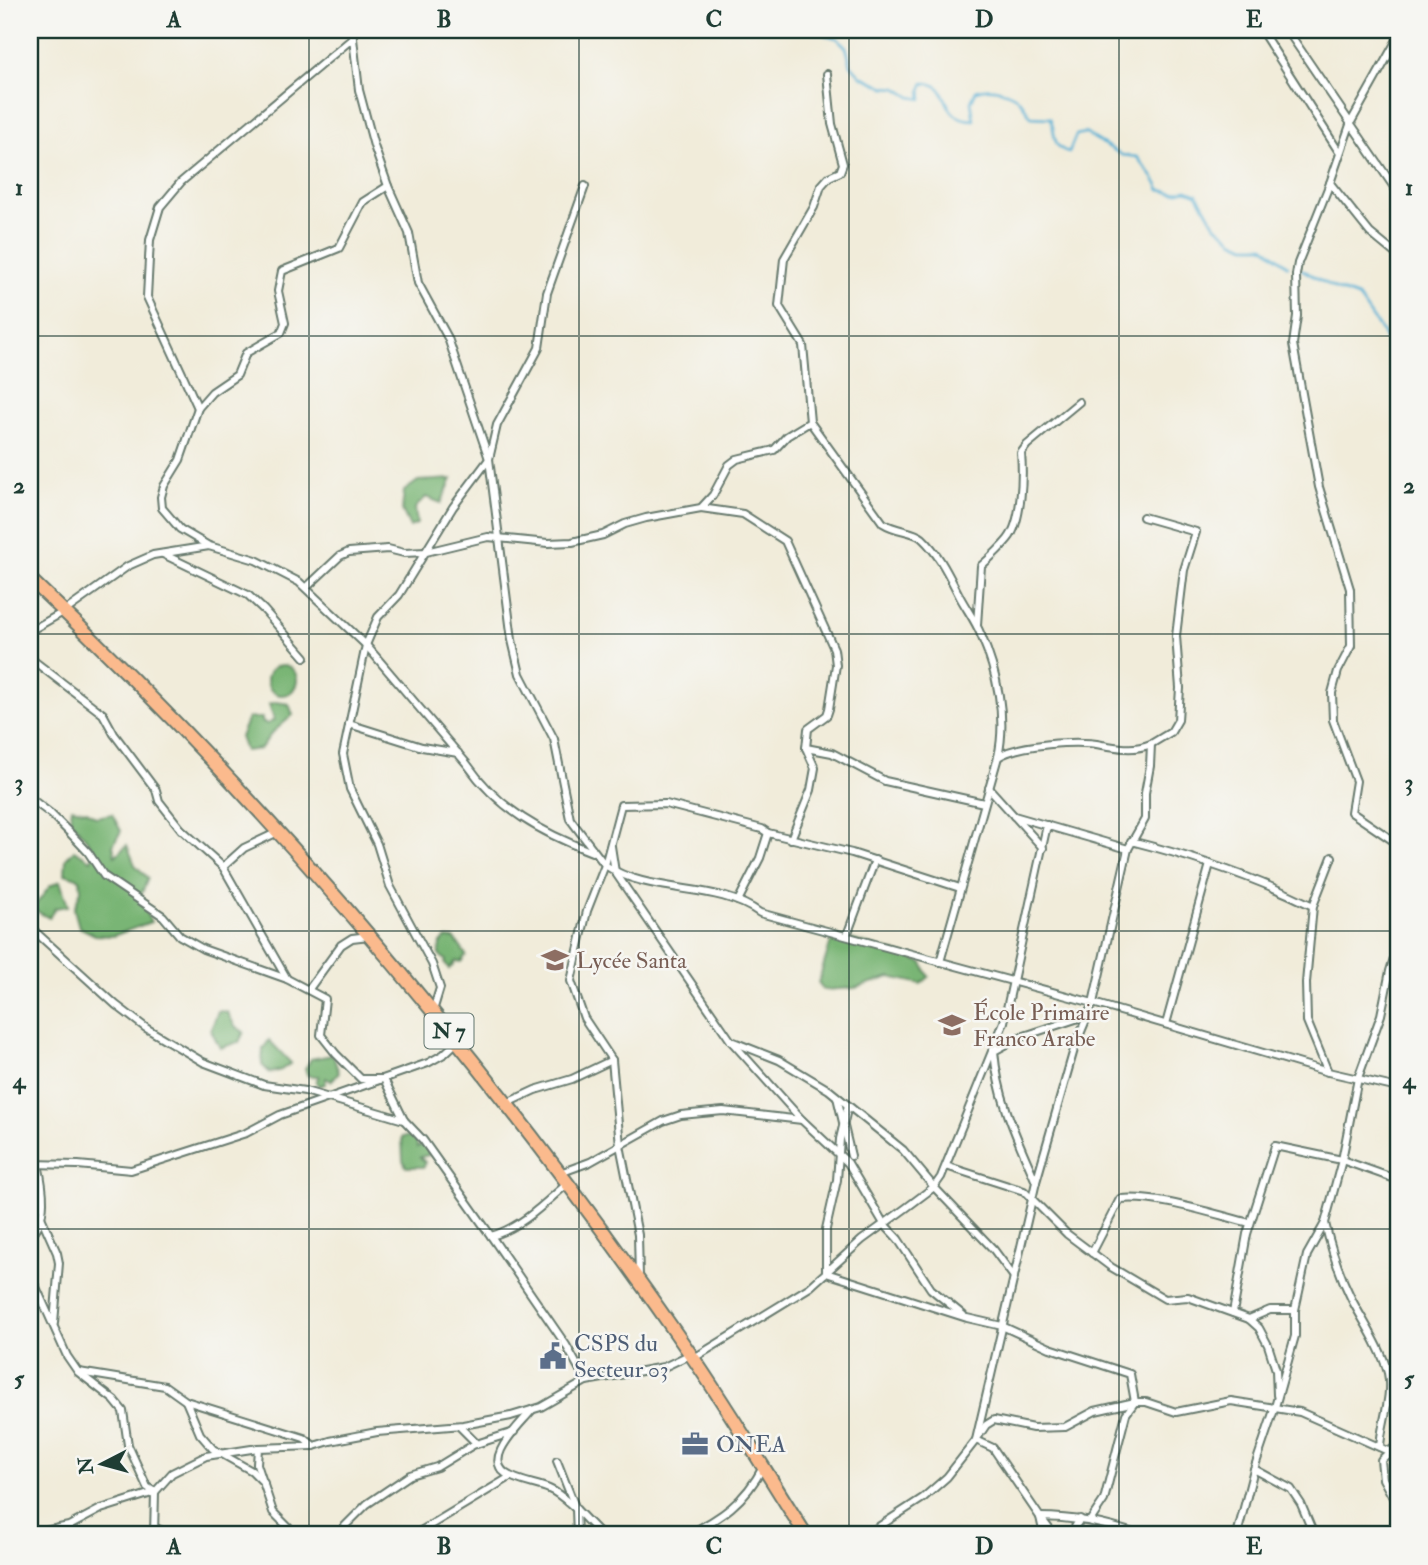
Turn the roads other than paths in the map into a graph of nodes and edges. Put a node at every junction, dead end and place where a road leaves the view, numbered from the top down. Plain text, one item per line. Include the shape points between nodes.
1 (352, 30) edge
2 (1261, 30) edge
3 (1287, 30) edge
4 (353, 38) junction
5 (1398, 38) edge
6 (827, 74) dead end
7 (1351, 122) junction
8 (1339, 152) junction
9 (1330, 183) junction
10 (388, 186) junction
11 (585, 186) dead end
12 (1398, 193) edge
13 (1398, 257) edge
14 (1079, 402) dead end
15 (198, 408) junction
16 (810, 422) junction
17 (489, 460) junction
18 (701, 508) junction
19 (1143, 516) dead end
20 (501, 537) junction
21 (209, 546) junction
22 (426, 552) junction
23 (163, 554) junction
24 (30, 579) edge
25 (306, 588) junction
26 (65, 611) junction
27 (977, 626) junction
28 (31, 629) edge
29 (366, 645) junction
30 (305, 657) dead end
31 (30, 658) edge
32 (349, 724) junction
33 (1151, 744) junction
34 (806, 748) junction
35 (458, 753) junction
36 (998, 757) junction
37 (989, 788) junction
38 (30, 798) edge
39 (984, 803) junction
40 (1014, 816) junction
41 (1047, 825) junction
42 (278, 832) junction
43 (768, 833) junction
44 (792, 839) junction
45 (1131, 841) junction
46 (610, 843) junction
47 (1398, 844) edge
48 (1043, 848) junction
49 (1128, 849) junction
50 (594, 853) junction
51 (1332, 857) dead end
52 (875, 860) junction
53 (1210, 864) junction
54 (605, 865) junction
55 (223, 867) junction
56 (615, 872) junction
57 (960, 888) junction
58 (737, 901) junction
59 (1313, 906) junction
60 (30, 927) edge
61 (847, 935) junction
62 (369, 936) junction
63 (1398, 945) edge
64 (940, 962) junction
65 (287, 979) junction
66 (1011, 982) junction
67 (309, 989) junction
68 (1093, 1003) junction
69 (433, 1012) junction
70 (1088, 1015) junction
71 (1166, 1024) junction
72 (458, 1041) junction
73 (731, 1041) junction
74 (994, 1051) junction
75 (612, 1060) junction
76 (1328, 1072) junction
77 (1358, 1078) junction
78 (384, 1079) junction
79 (1398, 1088) edge
80 (837, 1096) junction
81 (326, 1098) junction
82 (507, 1103) junction
83 (848, 1105) junction
84 (404, 1120) junction
85 (802, 1120) junction
86 (844, 1124) junction
87 (620, 1146) junction
88 (839, 1153) junction
89 (852, 1156) dead end
90 (1342, 1160) junction
91 (30, 1164) edge
92 (38, 1164) junction
93 (946, 1166) junction
94 (564, 1178) junction
95 (1398, 1180) edge
96 (1036, 1182) junction
97 (934, 1187) junction
98 (1034, 1199) junction
99 (41, 1217) junction
100 (1250, 1223) junction
101 (1325, 1223) junction
102 (884, 1224) junction
103 (30, 1236) edge
104 (491, 1236) junction
105 (1092, 1253) junction
106 (826, 1273) junction
107 (1014, 1277) junction
108 (640, 1283) junction
109 (30, 1284) edge
110 (1295, 1310) junction
111 (1233, 1313) junction
112 (967, 1318) junction
113 (1249, 1319) junction
114 (54, 1326) junction
115 (1002, 1326) junction
116 (692, 1356) junction
117 (78, 1372) junction
118 (586, 1381) junction
119 (186, 1401) junction
120 (1135, 1402) junction
121 (1276, 1404) junction
122 (532, 1409) junction
123 (459, 1426) junction
124 (514, 1432) junction
125 (976, 1440) junction
126 (477, 1444) junction
127 (1398, 1444) edge
128 (314, 1446) junction
129 (1380, 1447) junction
130 (258, 1448) junction
131 (1388, 1451) junction
132 (220, 1454) junction
133 (557, 1461) dead end
134 (763, 1467) junction
135 (1254, 1469) junction
136 (510, 1477) junction
137 (264, 1483) junction
138 (155, 1492) junction
139 (1398, 1507) edge
140 (576, 1509) junction
141 (1040, 1517) junction
142 (1080, 1519) junction
143 (1090, 1521) junction
144 (154, 1527) junction
145 (30, 1534) edge
146 (692, 1534) edge
147 (153, 1535) edge
148 (170, 1535) edge
149 (296, 1535) edge
150 (340, 1535) edge
151 (414, 1535) edge
152 (577, 1535) edge
153 (601, 1535) edge
154 (806, 1535) edge
155 (866, 1535) edge
156 (1044, 1535) edge
157 (1054, 1535) edge
158 (1070, 1535) edge
159 (1139, 1535) edge
160 (1237, 1535) edge
161 (1314, 1535) edge

1 - 4 street
2 - 8 street
3 - 7 street
4 - 10 street via 359,90
4 - 15 street via 181,182 160,207 150,240 147,298
5 - 7 street
6 - 16 street via 832,124 844,164 821,186 814,208 784,260 779,285 779,306 803,345
7 - 8 street
7 - 12 street
8 - 9 street
9 - 13 street via 1370,233
9 - 47 street via 1298,263 1293,344 1320,487 1350,589 1351,646 1332,693 1333,720 1356,780 1351,812
10 - 15 street via 363,202 339,248 282,271 278,291 285,323 281,333 246,354 237,375
10 - 17 street via 409,233 418,282 449,338
11 - 17 street via 547,293 539,348 497,425
14 - 27 street via 1021,453 1023,481 1014,527 981,566
15 - 21 street via 161,497 162,508 180,529
16 - 18 street via 774,450 729,465
16 - 27 street via 883,523 915,533 937,554
17 - 20 street
17 - 22 street
18 - 20 street via 646,518 572,542
18 - 34 street via 743,514 785,541 834,649 829,709 808,729
19 - 33 street via 1196,532 1184,570 1175,636 1178,720 1171,732
20 - 22 street
20 - 50 street via 520,674 554,739 570,819
21 - 23 street
21 - 25 street via 256,560
22 - 25 street via 349,552
22 - 29 street via 400,595 378,617
23 - 26 street via 128,566
23 - 30 street via 248,595
24 - 26 highway, N 7
25 - 29 street
26 - 28 street
26 - 42 highway, N 7
27 - 36 street via 998,691 1002,740
29 - 32 street
29 - 35 street
31 - 55 street via 103,714 181,830
32 - 35 street
32 - 69 street via 343,754 350,789 377,845 390,886 432,964 440,988
33 - 36 street via 1139,749 1101,744 1029,746
33 - 45 street via 1145,819
34 - 39 street via 832,753 885,781
34 - 44 street via 815,768
35 - 50 street via 480,783 520,816 542,832
36 - 37 street
37 - 39 street
37 - 40 street
38 - 65 street via 70,832 104,876 163,916 180,936
39 - 57 street
40 - 41 street
40 - 48 street
41 - 48 street
41 - 49 street
42 - 55 street via 244,848
42 - 62 highway, N 7
43 - 44 street
43 - 46 street via 666,804 621,805
43 - 58 street
44 - 52 street
45 - 49 street
45 - 53 street
46 - 54 street
46 - 56 street
48 - 66 street
49 - 68 street
50 - 54 street
51 - 59 street
52 - 57 street
52 - 61 street
53 - 59 street
53 - 71 street
54 - 56 street
54 - 75 street via 587,911 571,981 584,1018
55 - 65 street
56 - 58 street
56 - 73 street
57 - 64 street
58 - 61 street via 760,913
59 - 76 street via 1307,1021
60 - 81 street via 116,1005 204,1062 264,1085
61 - 64 street
62 - 67 street via 341,945
62 - 69 highway, N 7
63 - 77 street via 1381,1015
64 - 66 street
65 - 67 street
66 - 68 street
66 - 74 street
67 - 78 street via 325,999 321,1035 336,1054 360,1079
68 - 70 street
68 - 71 street
69 - 72 highway, N 7
70 - 74 street via 1018,1038
70 - 96 street
71 - 76 street
72 - 78 street via 428,1063
72 - 82 highway, N 7
73 - 80 street via 779,1060
73 - 85 street
74 - 93 street
74 - 96 street via 996,1080 1007,1115
75 - 82 street
75 - 87 street
76 - 77 street
77 - 79 street
77 - 90 street
78 - 81 street
78 - 84 street
80 - 83 street
80 - 86 street
81 - 84 street
81 - 92 street via 246,1133 131,1170
82 - 94 highway, N 7
83 - 86 street
83 - 97 street via 903,1150
84 - 104 street
85 - 87 street via 723,1111 681,1115
85 - 88 street
86 - 88 street
86 - 89 street
87 - 94 street
87 - 108 street via 638,1235
88 - 102 street
88 - 106 street via 826,1229
90 - 95 street
90 - 100 street via 1275,1146
90 - 101 street
91 - 92 street
92 - 99 street via 43,1189
93 - 97 street
93 - 98 street via 1024,1191
94 - 104 street via 530,1216 505,1233
94 - 108 highway, N 7
96 - 98 street
97 - 102 street
97 - 107 street
98 - 105 street
98 - 107 street
99 - 103 street
99 - 114 street via 59,1263
100 - 105 street via 1182,1206 1120,1199
100 - 111 street
101 - 110 street via 1307,1255
101 - 129 street via 1350,1297 1388,1374
102 - 106 street
102 - 112 street via 931,1289
104 - 118 street
105 - 111 street via 1165,1299 1188,1297
106 - 112 street
106 - 116 street
107 - 115 street
108 - 116 highway, N 7
109 - 114 street via 36,1287
110 - 113 street via 1270,1310
110 - 121 street via 1295,1336
111 - 113 street
112 - 115 street
113 - 121 street via 1268,1345 1276,1370
114 - 117 street
115 - 120 street via 1050,1348 1130,1374
115 - 125 street
116 - 118 street via 664,1367
116 - 134 highway, N 7
117 - 119 street via 165,1386
117 - 138 street via 123,1411 128,1445 147,1487
118 - 122 street
119 - 128 street via 304,1438
119 - 132 street via 200,1434
120 - 121 street via 1176,1412 1231,1401
120 - 125 street via 1095,1411 1065,1427 1034,1428 994,1420
120 - 143 street via 1126,1414 1104,1500
121 - 129 street
121 - 135 street
122 - 123 street
122 - 124 street
123 - 126 street
123 - 128 street via 377,1432
124 - 126 street
124 - 136 street via 498,1460
125 - 141 street via 993,1448
125 - 155 street via 947,1477 923,1498
126 - 150 street via 437,1468 410,1475 367,1504
127 - 131 street
128 - 130 street
129 - 131 street
130 - 132 street
130 - 137 street via 257,1464
131 - 139 street via 1381,1460 1383,1479
132 - 137 street
132 - 138 street via 205,1456 172,1473
133 - 140 street
134 - 146 street via 739,1503
134 - 154 highway, N 7
135 - 160 street
135 - 161 street via 1291,1489
136 - 140 street via 549,1489
136 - 151 street
137 - 149 street via 273,1512
138 - 144 street
138 - 145 street via 101,1509 69,1526
140 - 152 street
140 - 153 street
141 - 142 street
141 - 156 street
141 - 157 street
142 - 143 street
142 - 158 street
143 - 159 street
144 - 147 street
144 - 148 street

